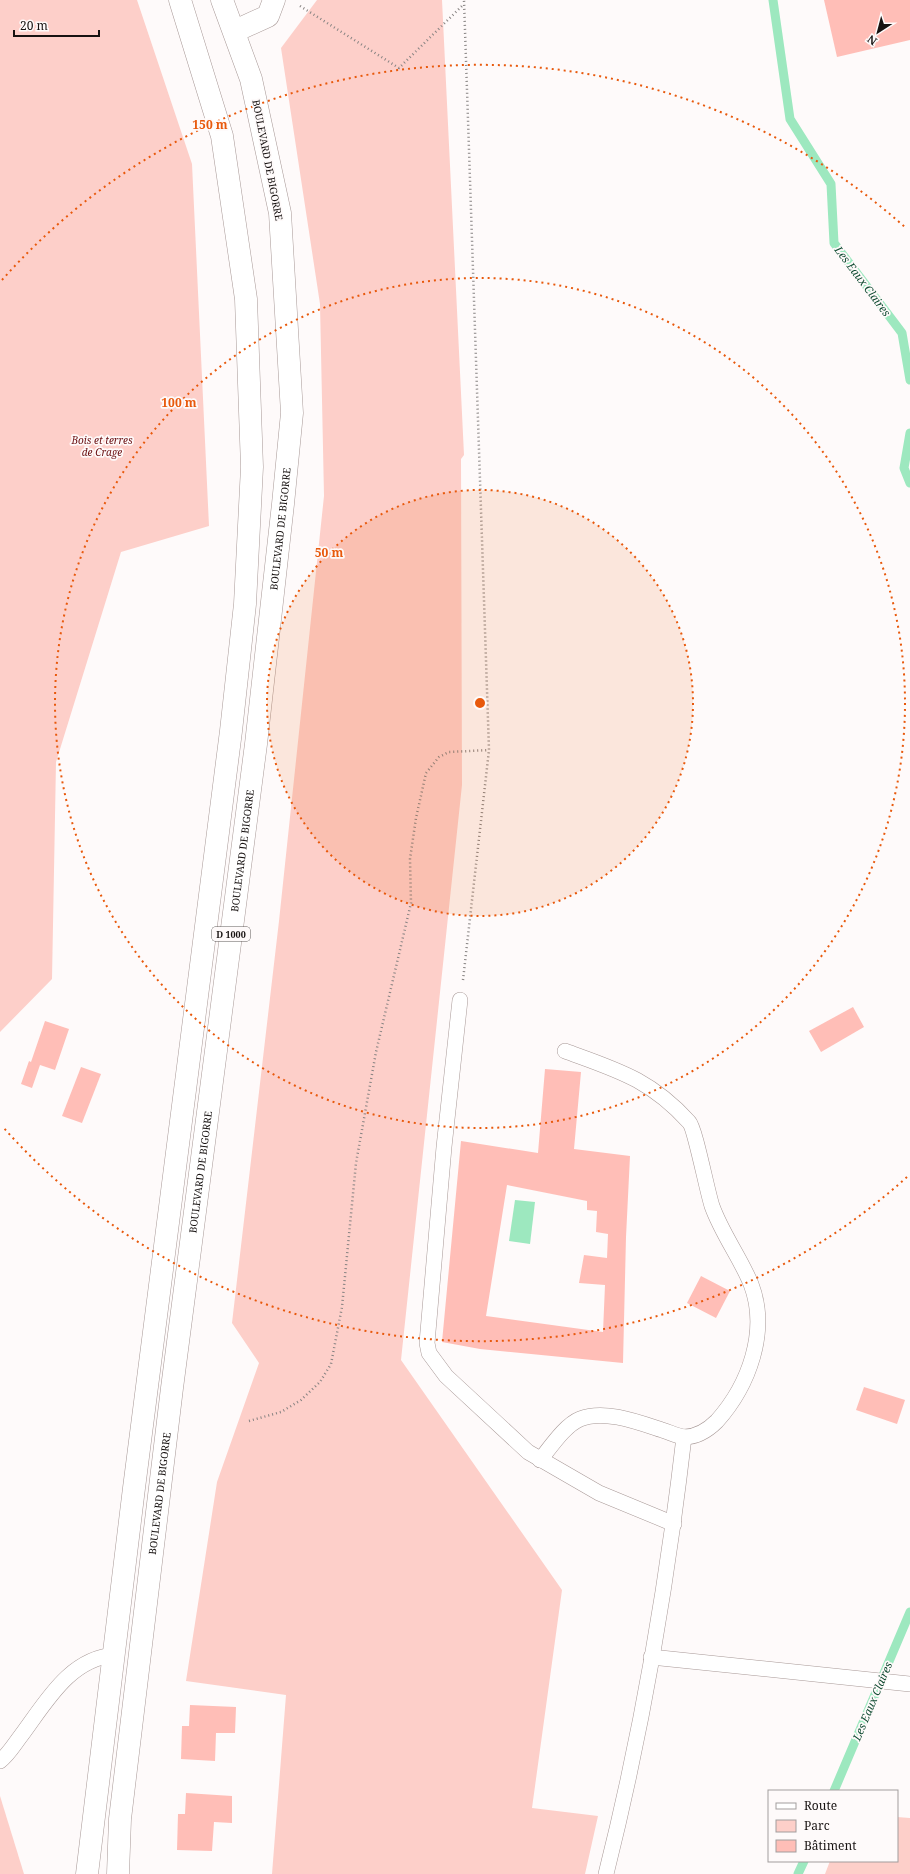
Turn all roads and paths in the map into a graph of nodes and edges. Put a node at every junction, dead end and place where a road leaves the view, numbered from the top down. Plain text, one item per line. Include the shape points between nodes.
1 (180, 0) edge
2 (222, 0) edge
3 (274, 0) edge
4 (464, 0) edge
5 (297, 4) dead end
6 (464, 4) junction
7 (235, 31) junction
8 (489, 750) junction
9 (460, 1000) joint
10 (565, 1051) dead end
11 (249, 1421) dead end
12 (684, 1437) junction
13 (540, 1460) junction
14 (674, 1524) junction
15 (115, 1655) junction
16 (651, 1657) junction
17 (905, 1684) edge
18 (0, 1761) edge
19 (87, 1874) edge
20 (118, 1874) edge
21 (606, 1874) edge

1 - 15 main road, D 1000 via 223,143 246,299 252,467 245,604 231,731
2 - 7 main road, BOULEVARD DE BIGORRE / D 1000
3 - 7 main road via 268,16
4 - 6 path
5 - 6 path via 399,68
6 - 8 path
7 - 20 main road, BOULEVARD DE BIGORRE / D 1000 via 251,79 280,213 292,413 256,744 171,1396 120,1819
8 - 9 path
8 - 11 path via 449,752 439,757 426,773 410,859 411,903 376,1052 356,1164 342,1307 331,1364 320,1382 301,1400 281,1412
9 - 13 lane via 427,1343 432,1358 446,1376 514,1441
10 - 12 lane via 619,1070 644,1082 664,1097 691,1124 712,1205 750,1284 758,1308 758,1336 745,1381 709,1428 699,1434
12 - 13 lane via 616,1418 595,1415 578,1419 563,1432
12 - 14 lane
13 - 14 lane via 599,1493
14 - 16 lane
15 - 18 lane via 101,1656 79,1667 64,1679
15 - 19 main road, D 1000
16 - 17 lane
16 - 21 lane via 627,1792

